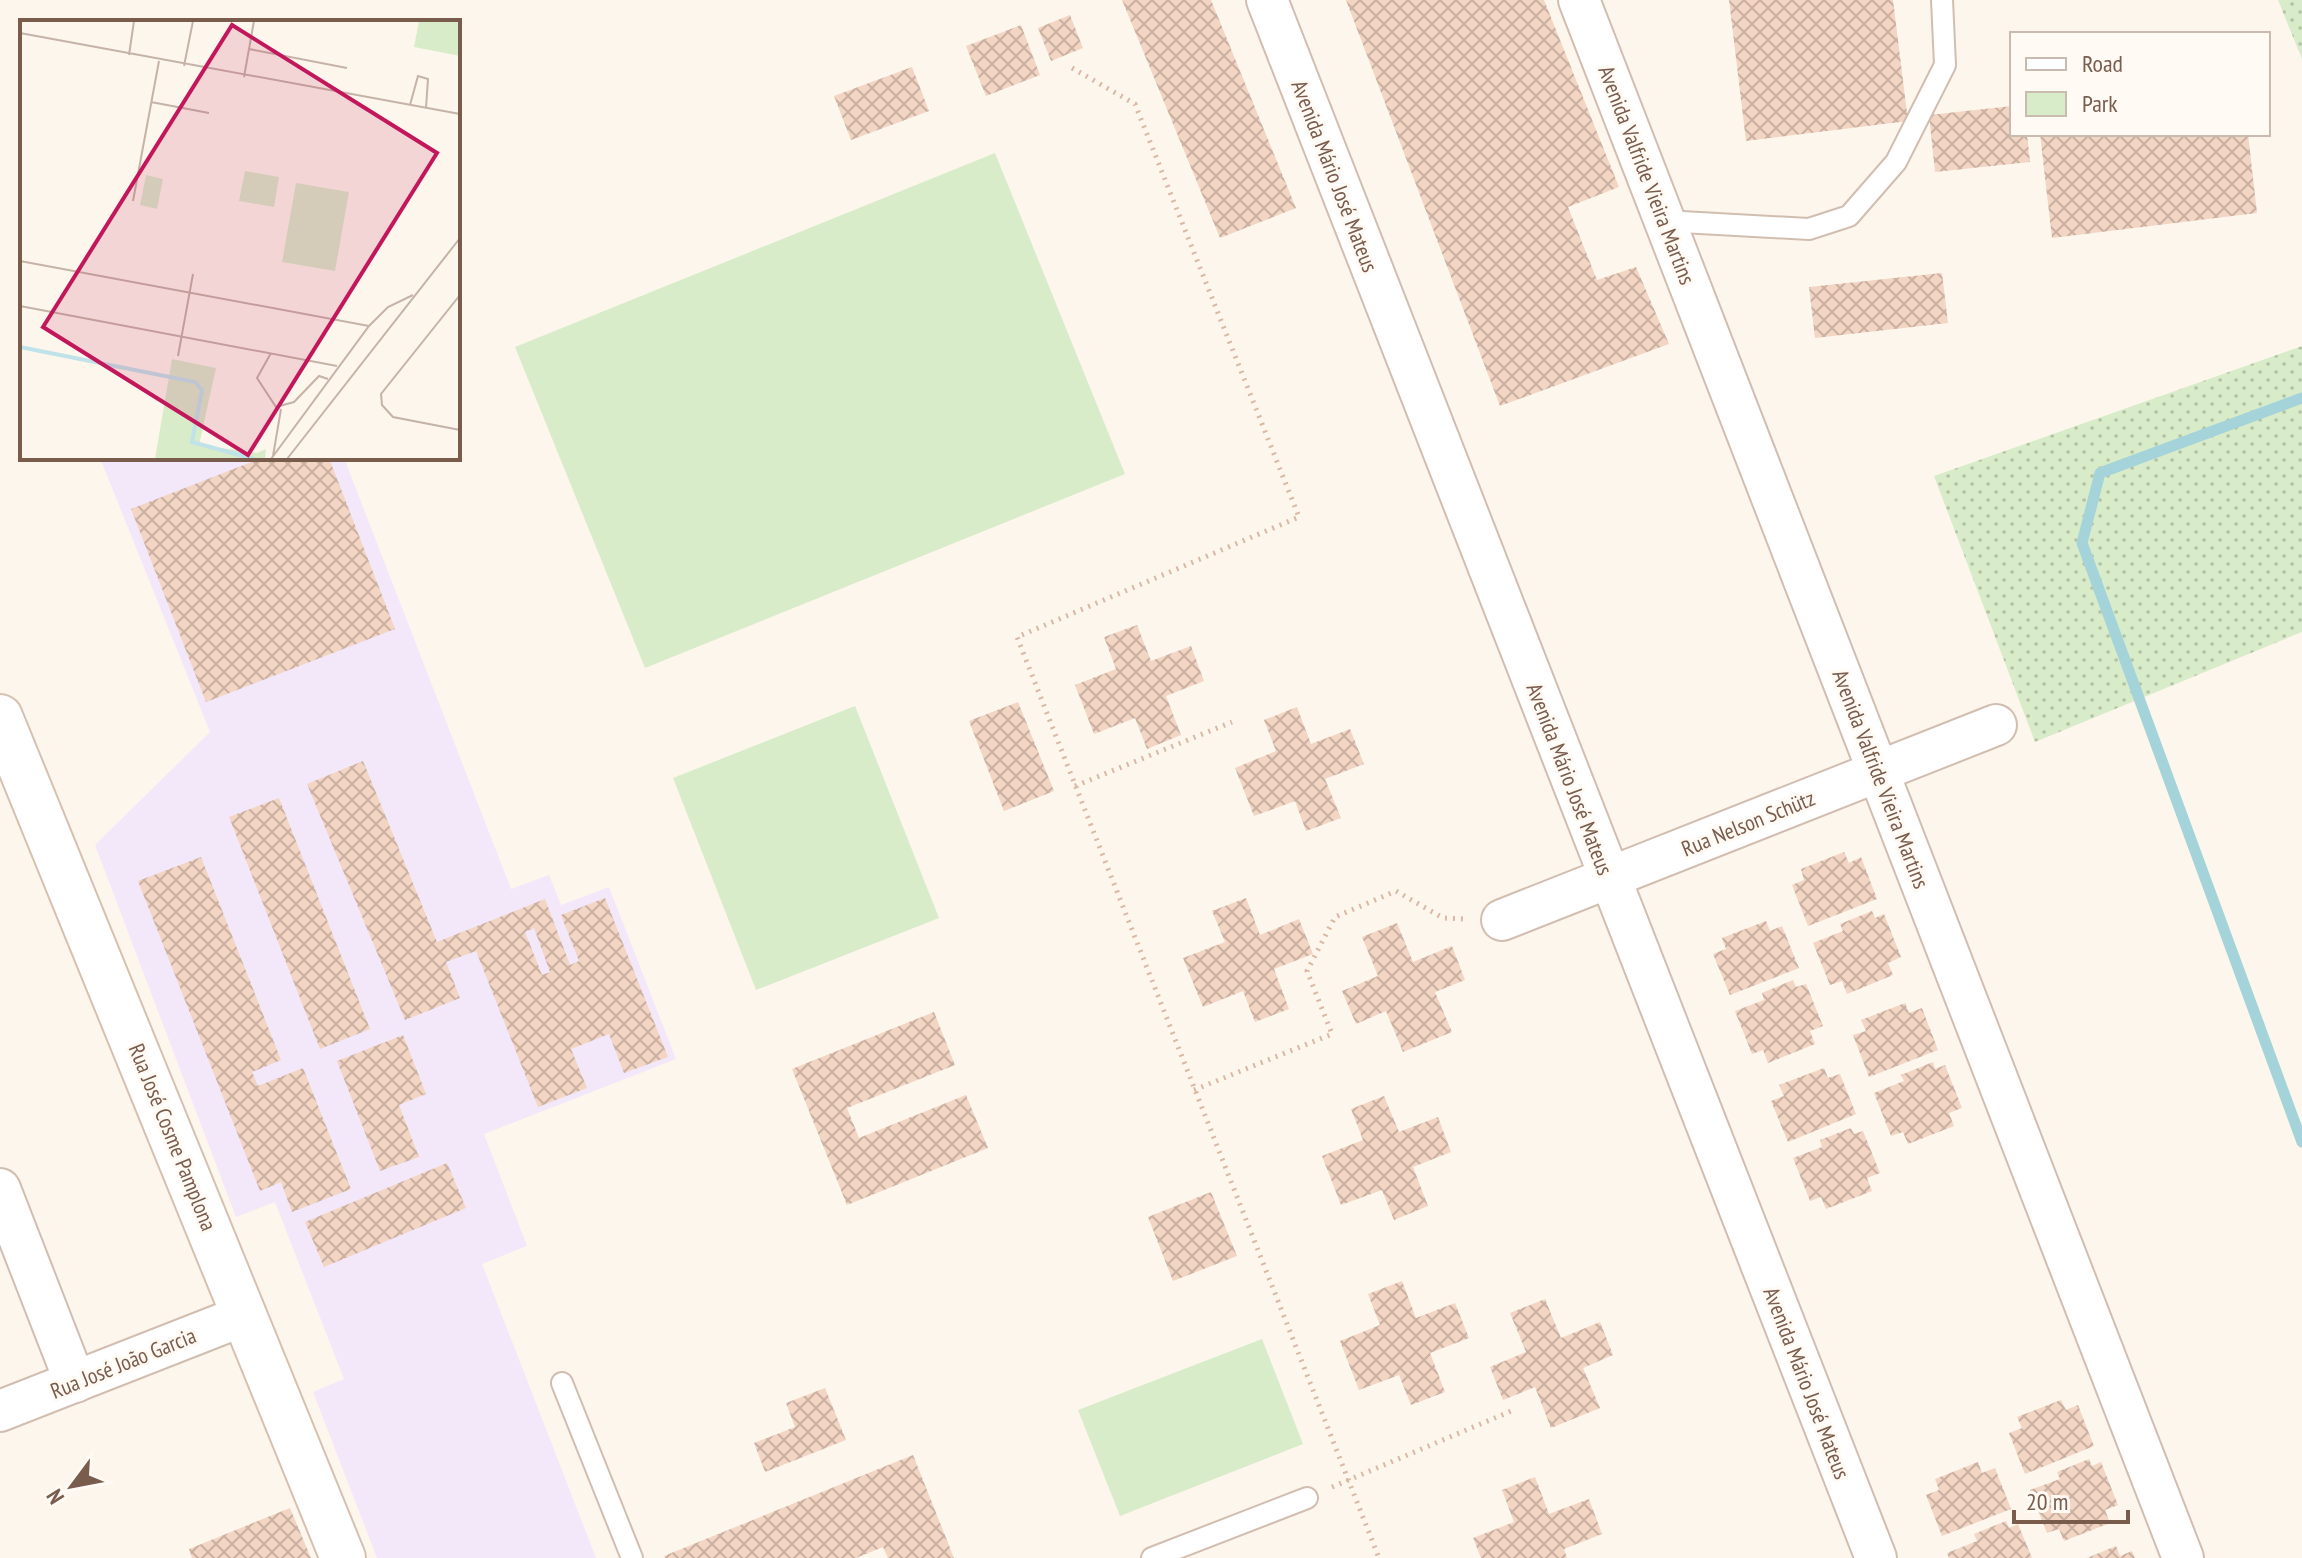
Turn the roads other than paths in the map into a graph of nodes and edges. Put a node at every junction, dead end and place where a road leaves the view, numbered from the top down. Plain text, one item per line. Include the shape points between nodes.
1 (1267, 0) edge
2 (1579, 0) edge
3 (1942, 0) edge
4 (1664, 221) junction
5 (0, 717) edge
6 (1996, 725) dead end
7 (1878, 772) junction
8 (1608, 878) junction
9 (1502, 920) road end
10 (0, 1189) edge
11 (245, 1315) junction
12 (75, 1382) junction
13 (562, 1383) dead end
14 (0, 1411) edge
15 (1307, 1498) road end
16 (343, 1558) edge
17 (632, 1558) edge
18 (1152, 1558) edge
19 (1876, 1558) edge
20 (2183, 1558) edge

1 - 8 street, Avenida Mário José Mateus
2 - 4 street, Avenida Valfride Vieira Martins
3 - 4 lane via 1945,65 1896,162 1849,216 1809,229
4 - 7 street, Avenida Valfride Vieira Martins
5 - 11 main road, Rua José Cosme Pamplona
6 - 7 street, Rua Nelson Schütz
7 - 8 street, Rua Nelson Schütz
7 - 20 street, Avenida Valfride Vieira Martins
8 - 9 street, Rua Nelson Schütz
8 - 19 street, Avenida Mário José Mateus
10 - 12 street
11 - 12 street, Rua José João Garcia
11 - 16 main road, Rua José Cosme Pamplona
12 - 14 street, Rua José João Garcia
13 - 17 lane
15 - 18 lane

